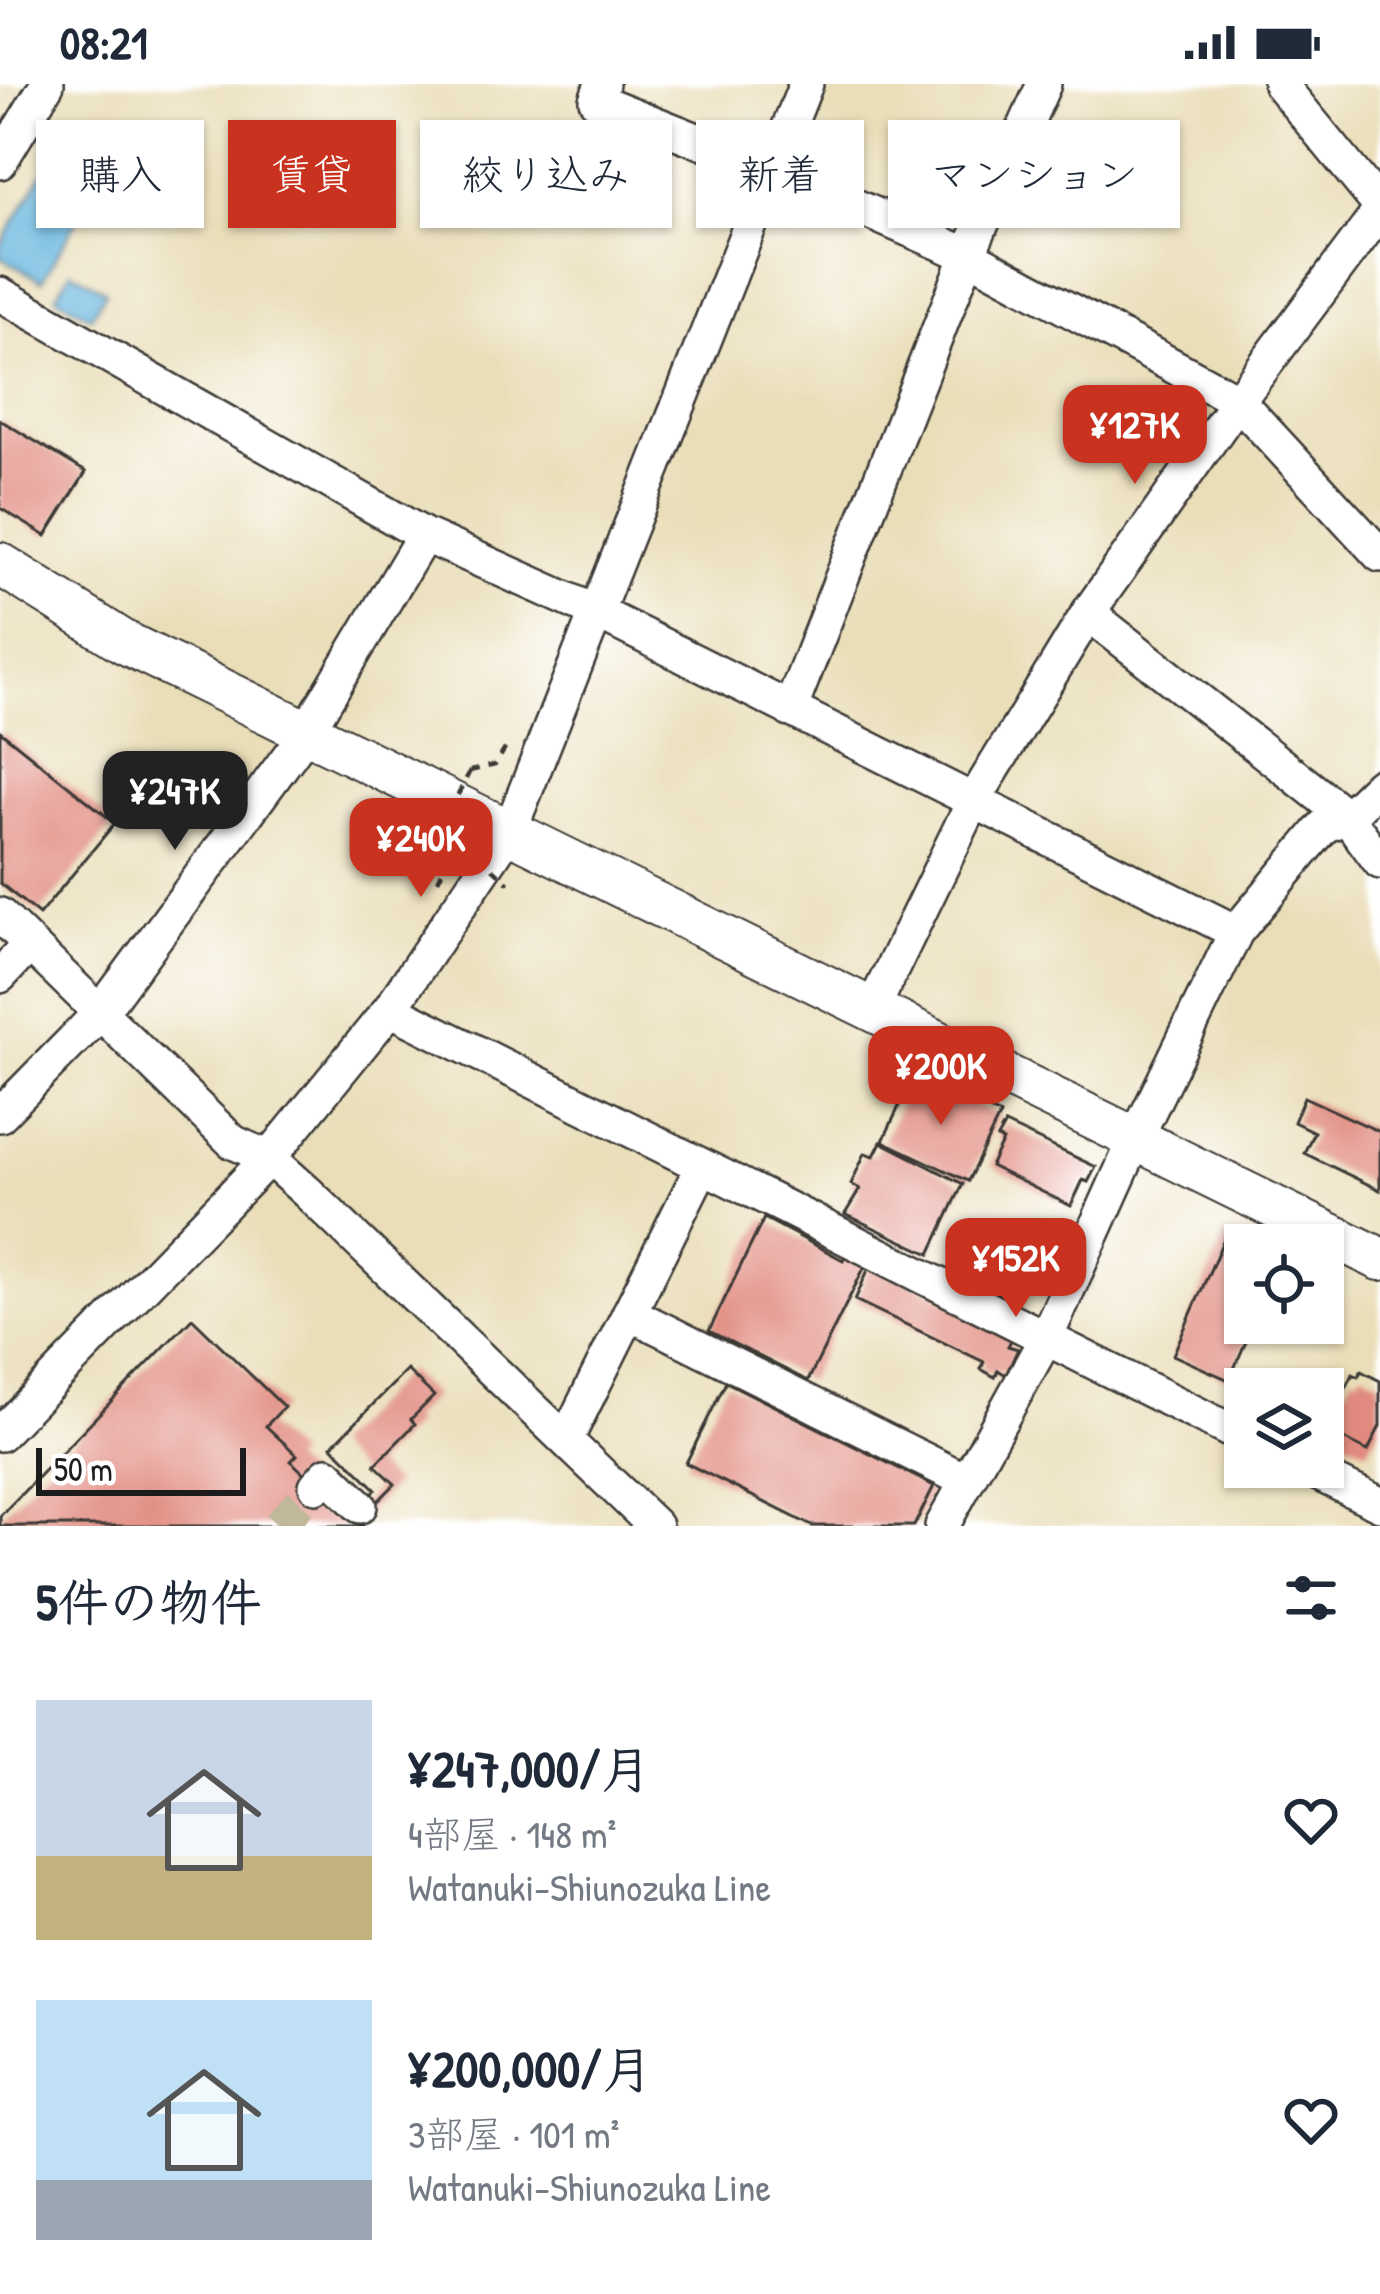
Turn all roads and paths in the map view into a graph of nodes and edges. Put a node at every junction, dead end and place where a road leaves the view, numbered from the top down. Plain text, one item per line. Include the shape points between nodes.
1 (46, 84) edge
2 (602, 84) edge
3 (806, 84) edge
4 (1044, 84) edge
5 (1280, 84) edge
6 (792, 120) edge
7 (696, 140) edge
8 (0, 162) edge
9 (1379, 202) edge
10 (864, 210) edge
11 (749, 228) edge
12 (968, 255) junction
13 (0, 294) edge
14 (1238, 400) junction
15 (424, 535) junction
16 (1380, 555) edge
17 (0, 564) edge
18 (596, 612) junction
19 (1088, 613) junction
20 (790, 710) junction
21 (306, 733) junction
22 (508, 744) dead end
23 (1380, 785) edge
24 (973, 802) junction
25 (1347, 817) junction
26 (443, 824) junction
27 (510, 830) junction
28 (1380, 862) edge
29 (509, 883) dead end
30 (435, 885) dead end
31 (0, 915) edge
32 (1236, 932) junction
33 (30, 944) junction
34 (0, 976) edge
35 (391, 1009) junction
36 (872, 1010) junction
37 (100, 1013) junction
38 (0, 1115) edge
39 (1136, 1138) junction
40 (269, 1158) junction
41 (702, 1167) junction
42 (1380, 1258) edge
43 (629, 1313) junction
44 (1045, 1340) junction
45 (1224, 1428) edge
46 (0, 1434) edge
47 (566, 1440) junction
48 (967, 1481) junction
49 (316, 1486) dead end
50 (1341, 1488) edge
51 (1376, 1508) edge
52 (369, 1515) edge
53 (655, 1526) edge
54 (942, 1526) edge

1 - 8 street
2 - 7 street via 596,100
3 - 6 street
4 - 12 street
5 - 9 street
9 - 14 street
10 - 12 street
11 - 18 street
12 - 14 street
12 - 20 street
13 - 15 street
14 - 16 street
14 - 19 street
15 - 18 street
15 - 21 street
17 - 21 main road via 124,641
18 - 20 street
18 - 27 street
19 - 24 street
19 - 25 street
20 - 24 street
21 - 27 main road
21 - 37 street
22 - 26 path, bridge via 495,765 470,771
23 - 25 street
24 - 32 street
24 - 36 street
25 - 28 street
25 - 32 street via 1324,826
26 - 29 path, bridge
26 - 30 path via 447,861
27 - 35 street
27 - 36 main road
31 - 33 street
32 - 39 street
33 - 34 street
33 - 37 street
35 - 40 street
35 - 41 street
36 - 39 main road
37 - 38 street
37 - 40 street via 233,1142
39 - 42 main road
39 - 44 street
40 - 46 street
40 - 47 street
41 - 43 street
41 - 44 street
43 - 47 street
43 - 48 street
44 - 45 street
44 - 48 street
47 - 53 street
48 - 54 street
49 - 52 street via 327,1474
50 - 51 street

